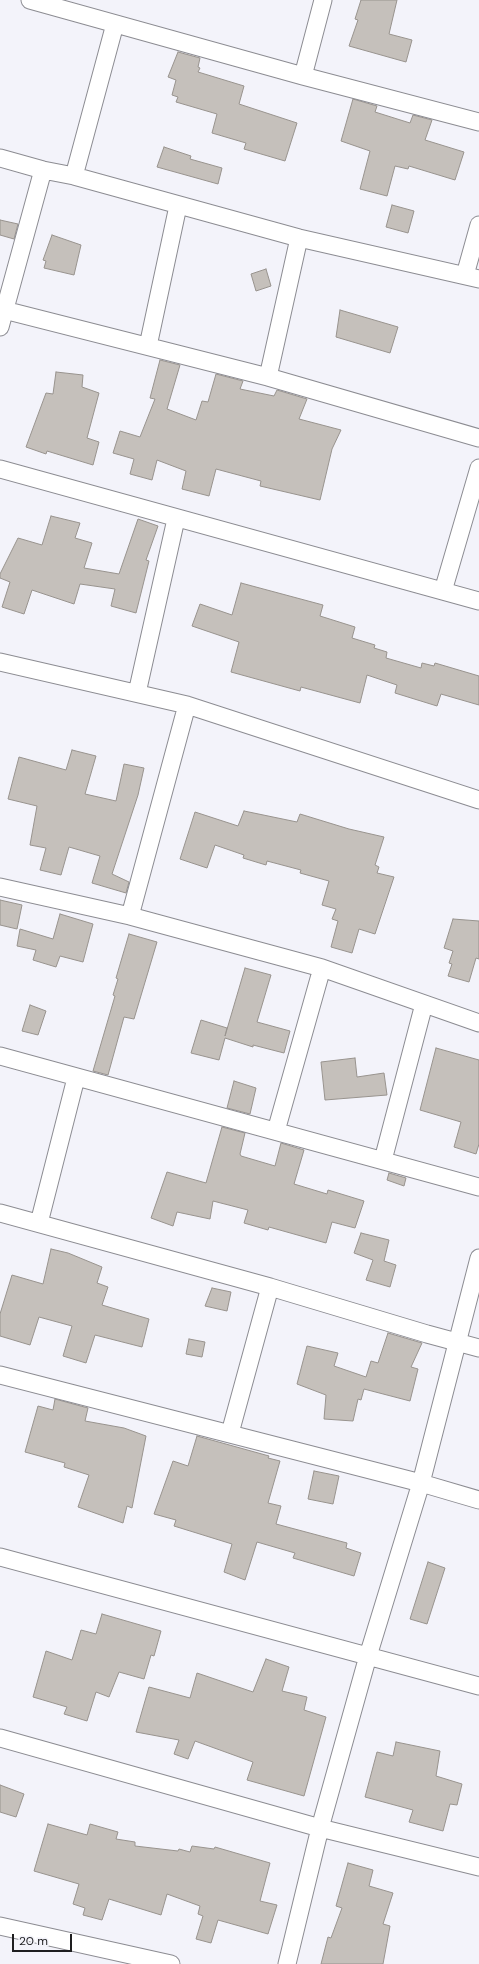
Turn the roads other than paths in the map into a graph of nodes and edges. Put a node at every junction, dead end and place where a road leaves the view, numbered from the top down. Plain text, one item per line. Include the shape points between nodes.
1 (30, 0) edge
2 (323, 0) edge
3 (115, 24) junction
4 (302, 76) junction
5 (479, 122) edge
6 (0, 158) edge
7 (43, 170) junction
8 (74, 176) junction
9 (178, 206) junction
10 (479, 225) edge
11 (299, 238) junction
12 (472, 277) edge
13 (2, 310) edge
14 (0, 328) edge
15 (148, 346) junction
16 (268, 377) junction
17 (479, 438) edge
18 (479, 468) edge
19 (0, 469) edge
20 (176, 519) junction
21 (443, 591) junction
22 (479, 601) edge
23 (0, 662) edge
24 (137, 693) junction
25 (187, 705) junction
26 (479, 800) edge
27 (0, 887) edge
28 (130, 916) junction
29 (322, 968) junction
30 (424, 1004) junction
31 (479, 1023) edge
32 (0, 1056) edge
33 (76, 1078) junction
34 (276, 1131) junction
35 (382, 1160) junction
36 (479, 1187) edge
37 (0, 1213) edge
38 (38, 1223) junction
39 (479, 1258) edge
40 (270, 1287) junction
41 (456, 1342) junction
42 (479, 1348) edge
43 (0, 1378) edge
44 (230, 1433) junction
45 (421, 1483) junction
46 (479, 1500) edge
47 (0, 1557) edge
48 (368, 1656) junction
49 (479, 1686) edge
50 (0, 1738) edge
51 (320, 1828) junction
52 (479, 1867) edge
53 (0, 1926) edge
54 (171, 1964) edge
55 (288, 1964) edge

1 - 3 street
2 - 4 street
3 - 4 street
3 - 8 street
4 - 5 street
6 - 7 street
7 - 8 street
7 - 13 street
8 - 9 street
9 - 11 street
9 - 15 street
10 - 12 street
11 - 12 street
11 - 16 street
13 - 14 street
13 - 15 street
15 - 16 street
16 - 17 street
18 - 21 street
19 - 20 street
20 - 21 street
20 - 24 street
21 - 22 street
23 - 24 street
24 - 25 street
25 - 26 street
25 - 28 street
27 - 28 street
28 - 29 street
29 - 30 street
29 - 34 street
30 - 31 street
30 - 35 street
32 - 33 street
33 - 34 street
33 - 38 street
34 - 35 street
35 - 36 street
37 - 38 street
38 - 40 street
39 - 41 street
40 - 41 street
40 - 44 street
41 - 42 street
41 - 45 street
43 - 44 street
44 - 45 street
45 - 46 street
45 - 48 street
47 - 48 street
48 - 49 street
48 - 51 street
50 - 51 street
51 - 52 street
51 - 55 street
53 - 54 street

